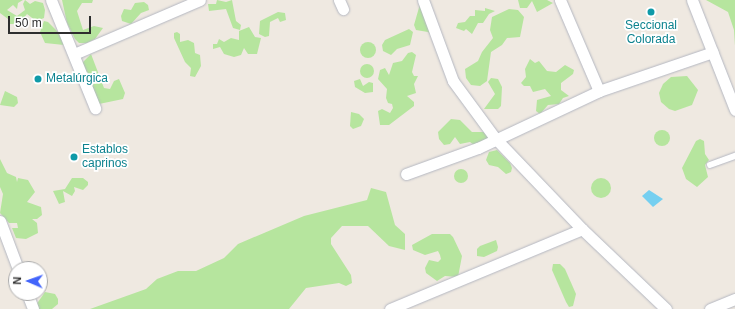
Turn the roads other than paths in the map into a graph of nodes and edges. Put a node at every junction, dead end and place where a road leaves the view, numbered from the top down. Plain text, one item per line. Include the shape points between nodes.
1 (51, 0) edge
2 (200, 0) edge
3 (423, 0) edge
4 (560, 0) edge
5 (692, 0) edge
6 (713, 52) junction
7 (74, 54) junction
8 (599, 91) junction
9 (94, 108) dead end
10 (735, 110) edge
11 (495, 138) junction
12 (735, 156) edge
13 (710, 164) dead end
14 (406, 174) dead end
15 (0, 221) edge
16 (582, 229) junction
17 (15, 261) edge
18 (735, 298) edge
19 (390, 309) edge
20 (666, 309) edge
21 (710, 309) edge

1 - 7 street
2 - 7 street
3 - 11 street via 453,81
4 - 8 street
5 - 6 street
6 - 8 street
6 - 10 street
7 - 9 street
8 - 11 street
11 - 14 street via 478,148
11 - 16 street
12 - 13 lane
15 - 17 street
16 - 19 street
16 - 20 street
18 - 21 street

